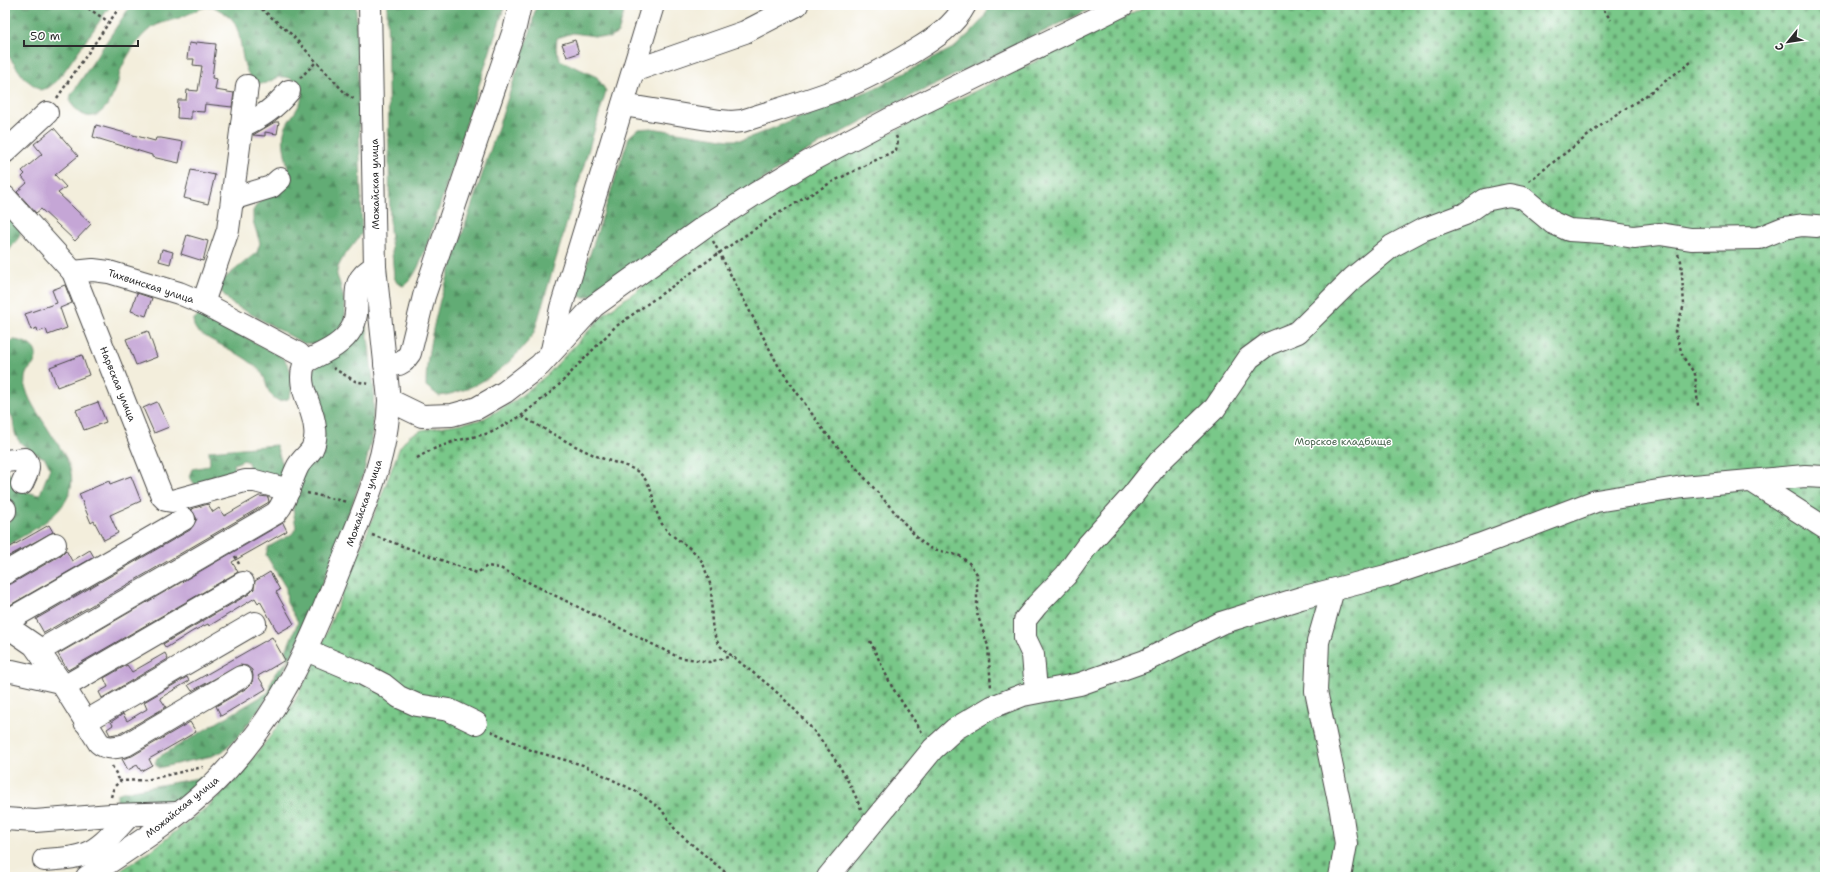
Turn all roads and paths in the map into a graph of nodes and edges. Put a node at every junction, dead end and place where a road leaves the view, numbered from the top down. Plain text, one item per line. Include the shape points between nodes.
1 (83, 5) edge
2 (121, 5) edge
3 (257, 5) edge
4 (370, 5) edge
5 (520, 5) edge
6 (653, 5) edge
7 (797, 5) edge
8 (965, 5) edge
9 (1123, 5) edge
10 (1600, 5) edge
11 (1611, 20) dead end
12 (109, 22) junction
13 (316, 62) junction
14 (1691, 62) dead end
15 (633, 71) junction
16 (248, 86) dead end
17 (289, 91) joint
18 (374, 105) junction
19 (623, 105) junction
20 (47, 113) joint
21 (888, 120) junction
22 (242, 126) junction
23 (5, 152) edge
24 (280, 179) dead end
25 (1509, 195) junction
26 (5, 198) edge
27 (232, 199) junction
28 (1817, 226) dead end
29 (704, 227) junction
30 (1669, 236) junction
31 (719, 253) junction
32 (376, 267) junction
33 (73, 272) junction
34 (203, 303) junction
35 (552, 350) junction
36 (308, 355) junction
37 (385, 364) junction
38 (388, 392) junction
39 (1698, 406) dead end
40 (521, 416) junction
41 (417, 458) dead end
42 (5, 461) edge
43 (1825, 477) edge
44 (1753, 482) junction
45 (22, 484) dead end
46 (289, 490) junction
47 (364, 507) junction
48 (184, 519) dead end
49 (1825, 528) edge
50 (356, 529) junction
51 (226, 542) junction
52 (54, 544) dead end
53 (5, 573) edge
54 (243, 583) joint
55 (1333, 590) junction
56 (5, 623) edge
57 (255, 623) dead end
58 (870, 641) dead end
59 (306, 650) junction
60 (39, 651) junction
61 (732, 656) junction
62 (5, 672) edge
63 (241, 677) dead end
64 (62, 685) junction
65 (1036, 692) junction
66 (992, 707) junction
67 (85, 722) junction
68 (476, 723) joint
69 (933, 749) junction
70 (111, 764) dead end
71 (205, 767) dead end
72 (120, 781) junction
73 (114, 786) dead end
74 (178, 813) junction
75 (130, 815) junction
76 (5, 819) edge
77 (868, 826) junction
78 (44, 860) dead end
79 (86, 877) edge
80 (731, 877) edge
81 (828, 877) edge
82 (1340, 877) edge

1 - 12 path
2 - 12 path
3 - 13 path via 291,34
4 - 18 main road, Можайская улица
5 - 37 main road via 515,27 424,296 410,353 399,364
6 - 15 main road
7 - 15 main road via 745,32
8 - 19 main road via 955,20 935,38 852,84 742,121 726,121
9 - 21 main road
10 - 11 path
12 - 20 path
13 - 17 path
13 - 18 path via 346,94 355,100
14 - 25 path via 1612,117
15 - 19 main road
16 - 22 main road, Тихвинская улица
17 - 22 main road via 277,106 262,117
18 - 32 main road, Можайская улица
19 - 35 main road via 561,308
20 - 23 main road
21 - 29 main road via 810,161
21 - 31 path via 898,141 896,150 804,198
22 - 27 main road, Тихвинская улица
24 - 27 main road via 271,187
25 - 30 main road via 1523,198 1552,223 1569,230 1634,237 1660,234
25 - 65 main road via 1485,200 1465,214 1422,230 1392,246 1353,278 1298,332 1268,344 1249,358 1215,408 1159,462 1087,546 1066,576 1025,620 1025,638 1033,656
26 - 33 main road
27 - 34 main road, Тихвинская улица via 224,246
28 - 30 main road via 1790,227 1759,238 1691,239
29 - 31 path
29 - 35 main road via 594,306
30 - 39 path via 1681,261 1684,305 1676,330 1683,357 1695,374
31 - 40 path via 615,327 556,388
31 - 66 path via 779,367 824,431 919,540 936,550 960,556 970,563 977,574 977,613 988,646
32 - 36 main road via 366,271 358,281 351,330 340,343
32 - 37 main road, Можайская улица
33 - 34 main road, Тихвинская улица via 109,272
33 - 46 main road, Нарвская улица via 162,496 172,501 245,481 256,481
34 - 36 main road
35 - 38 main road via 540,365 505,392 477,408 452,415 422,416
36 - 38 path via 355,381
36 - 46 main road via 302,380 303,393 315,427 315,438 312,449 299,464
37 - 38 main road, Можайская улица
38 - 47 main road, Можайская улица via 386,434 376,475
40 - 41 path via 490,433 455,441
40 - 61 path via 598,457 639,472 651,488 658,518 682,544 690,547 703,564 711,589 710,616 714,636 719,645
42 - 45 main road via 25,459 28,463
43 - 44 main road via 1804,476
44 - 49 main road
44 - 55 main road via 1683,487 1596,501 1472,548
46 - 47 path via 325,495
46 - 51 main road via 283,505 276,513
47 - 50 main road, Можайская улица
48 - 56 main road
50 - 59 main road, Можайская улица
50 - 61 path via 477,574 488,566 500,568 678,657 709,662
51 - 54 path via 245,574
51 - 60 main road
52 - 53 main road
54 - 64 main road
55 - 65 main road via 1221,623 1145,661 1080,684
55 - 82 main road via 1318,642 1316,691 1346,844
56 - 60 main road
57 - 67 main road
58 - 69 path via 892,687
59 - 68 main road via 361,673 417,705 449,710
59 - 74 main road, Можайская улица via 282,696 251,740 210,787
60 - 64 main road
61 - 77 path via 771,688 807,723 839,763
62 - 64 main road via 12,671
63 - 67 main road via 126,745 100,745
64 - 67 main road
65 - 66 main road
66 - 69 main road via 955,729
68 - 80 path via 533,750 583,765 636,792 661,809 678,832
69 - 77 main road
70 - 72 path
71 - 72 path via 146,780
72 - 73 path
74 - 75 main road
74 - 79 main road, Можайская улица
75 - 76 main road via 35,821
75 - 78 main road via 105,840 86,853
77 - 81 main road

